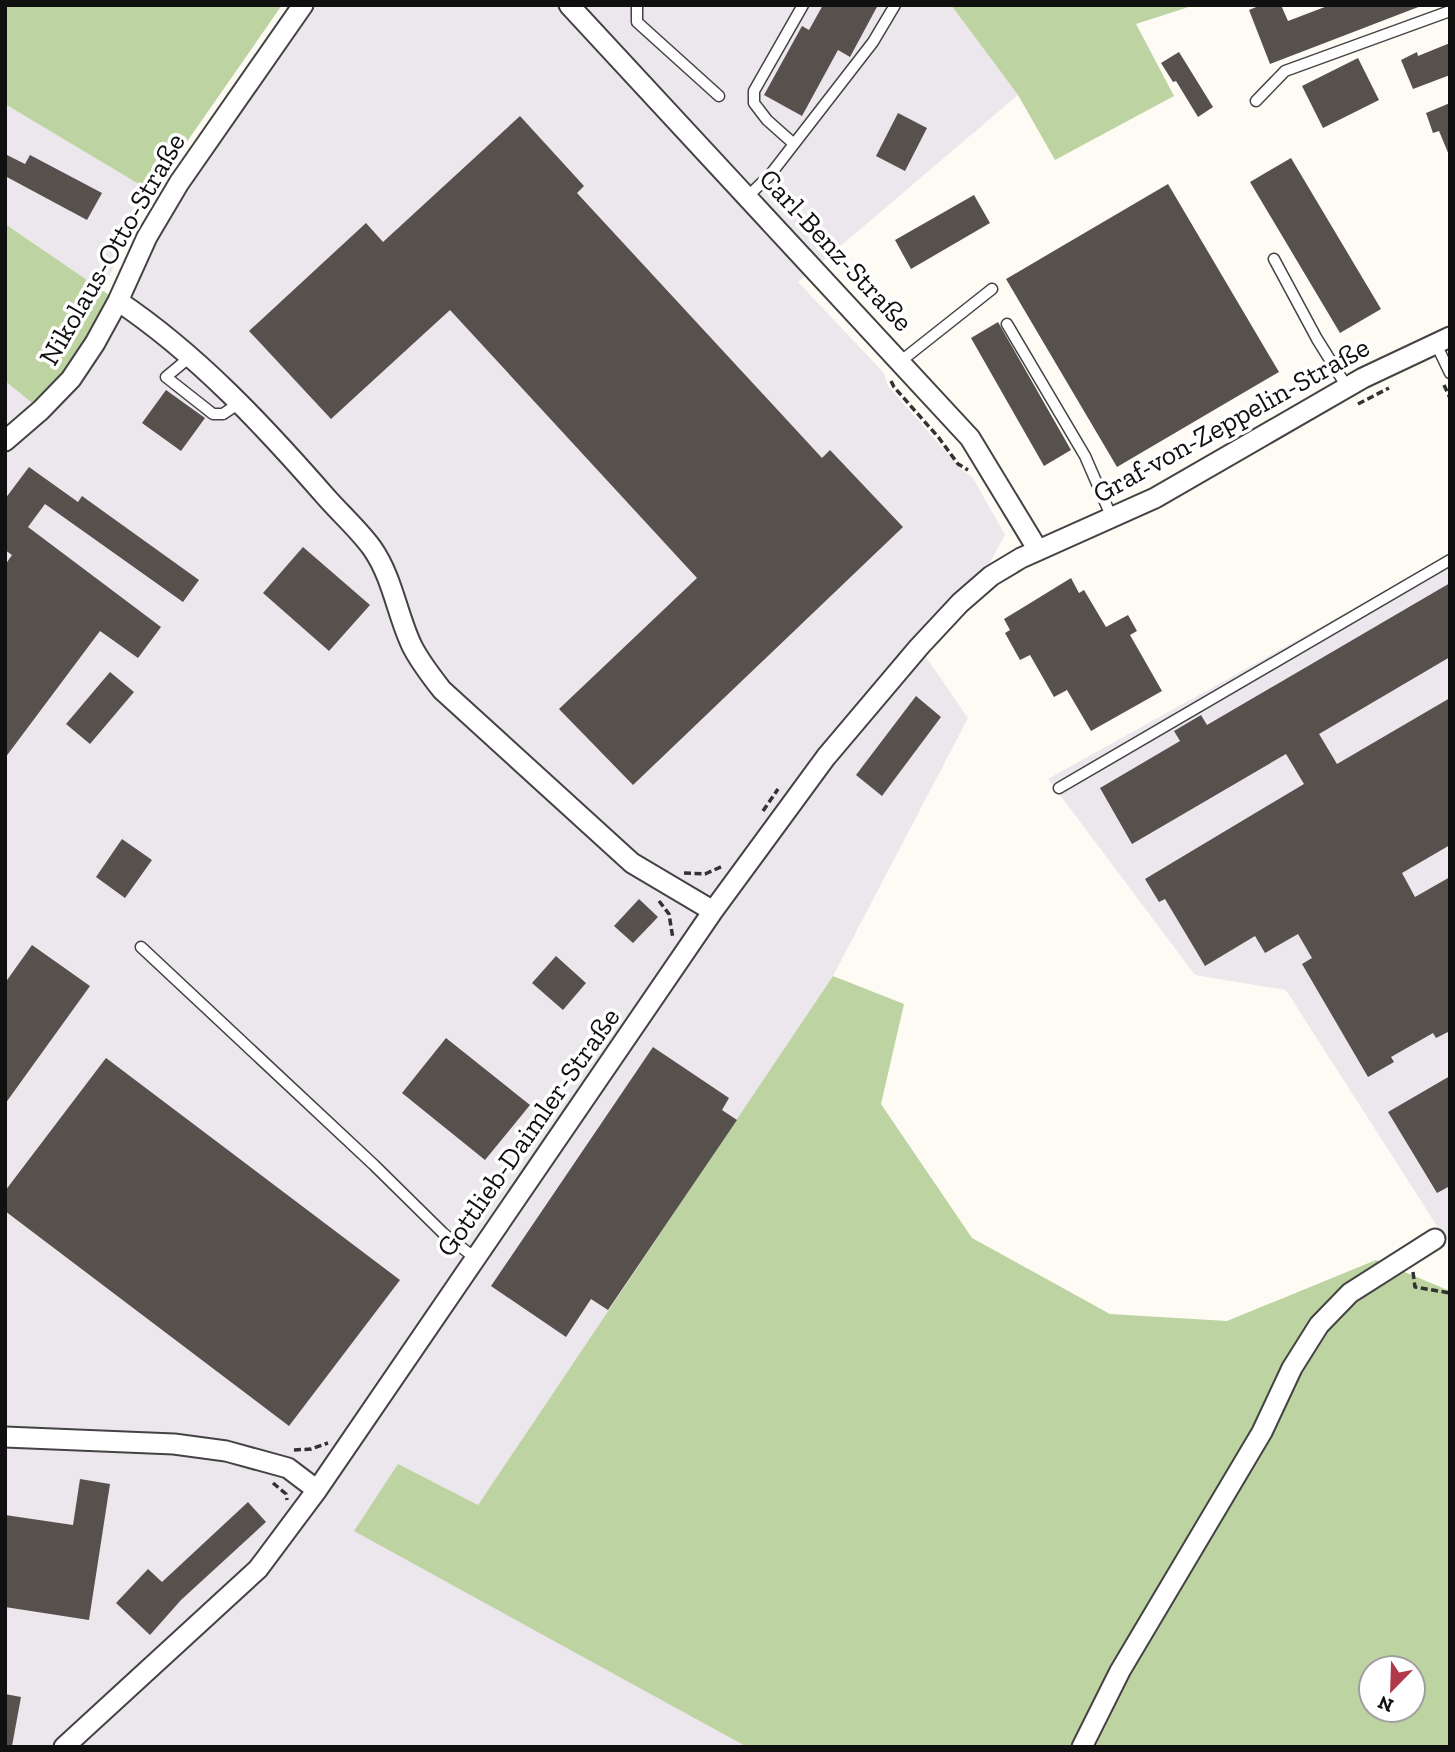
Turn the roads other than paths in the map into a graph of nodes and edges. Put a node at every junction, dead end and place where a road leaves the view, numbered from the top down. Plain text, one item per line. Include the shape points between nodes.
1 (303, 5) edge
2 (569, 5) edge
3 (637, 5) edge
4 (803, 5) edge
5 (895, 5) edge
6 (1450, 11) edge
7 (719, 96) dead end
8 (1256, 101) dead end
9 (794, 144) junction
10 (748, 196) junction
11 (1274, 259) dead end
12 (992, 289) dead end
13 (118, 301) junction
14 (1007, 324) dead end
15 (1443, 340) edge
16 (190, 357) junction
17 (901, 361) junction
18 (1450, 373) edge
19 (1347, 387) junction
20 (238, 404) junction
21 (5, 441) edge
22 (1112, 518) junction
23 (1038, 551) junction
24 (1450, 560) edge
25 (1059, 788) dead end
26 (713, 911) junction
27 (141, 947) dead end
28 (1435, 1239) dead end
29 (475, 1258) junction
30 (5, 1437) edge
31 (317, 1490) junction
32 (64, 1747) edge
33 (1082, 1747) edge

1 - 13 street, Nikolaus-Otto-Straße via 179,183 147,237
2 - 10 street, Carl-Benz-Straße
3 - 7 lane via 637,22
4 - 9 lane via 754,91 754,103
5 - 9 lane via 873,42
6 - 8 lane via 1285,71
9 - 10 lane
10 - 17 street, Carl-Benz-Straße
11 - 19 lane
12 - 17 lane
13 - 16 street
13 - 21 street, Nikolaus-Otto-Straße via 71,379
14 - 22 lane via 1085,456
15 - 18 lane
15 - 19 street, Graf-von-Zeppelin-Straße
16 - 20 street
16 - 20 lane via 166,377 213,414 223,414
17 - 23 street, Carl-Benz-Straße via 970,438
19 - 22 street, Graf-von-Zeppelin-Straße
20 - 26 street via 372,548 389,580 412,645 442,690 632,863
22 - 23 street, Graf-von-Zeppelin-Straße
23 - 26 street, Gottlieb-Daimler-Straße via 991,576 919,647 826,757
24 - 25 lane
26 - 29 street, Gottlieb-Daimler-Straße
27 - 29 lane via 443,1233
28 - 33 street via 1350,1293 1319,1325 1292,1367 1262,1432 1120,1671
29 - 31 street, Gottlieb-Daimler-Straße
30 - 31 street via 174,1444 226,1451 288,1468
31 - 32 street, Gottlieb-Daimler-Straße via 258,1569

